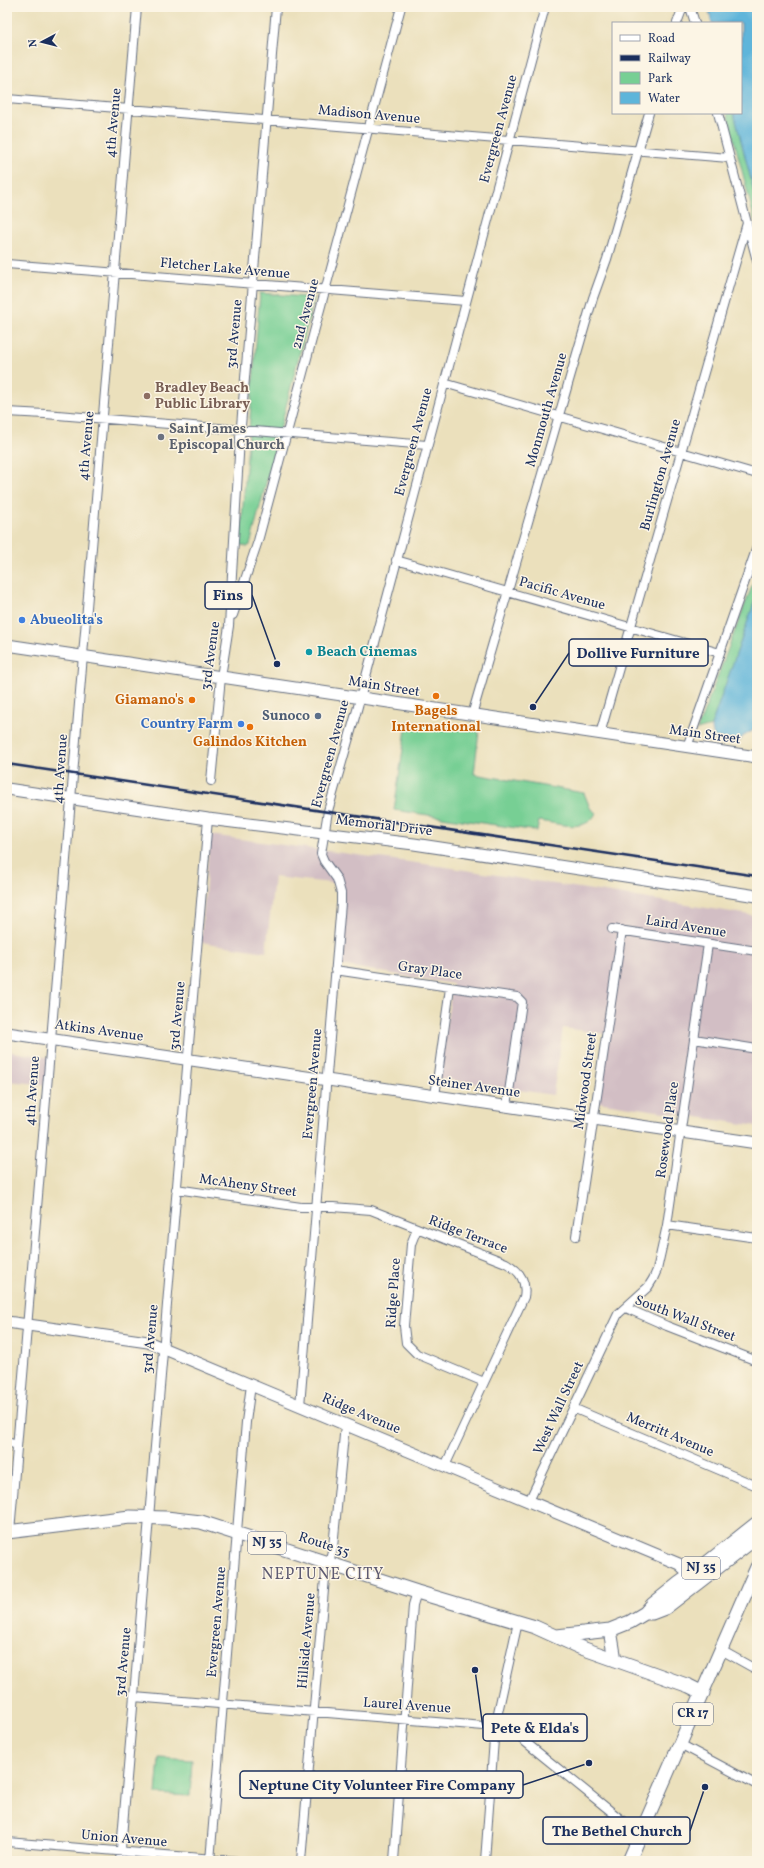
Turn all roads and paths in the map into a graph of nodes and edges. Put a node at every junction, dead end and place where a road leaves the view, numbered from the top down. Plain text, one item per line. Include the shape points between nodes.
1 (137, 7) edge
2 (276, 7) edge
3 (401, 7) edge
4 (545, 7) edge
5 (683, 7) edge
6 (690, 7) edge
7 (677, 22) edge
8 (695, 22) edge
9 (7, 99) edge
10 (128, 108) junction
11 (649, 114) edge
12 (718, 114) edge
13 (266, 120) junction
14 (369, 128) junction
15 (510, 139) junction
16 (639, 150) junction
17 (729, 158) junction
18 (747, 223) junction
19 (757, 261) edge
20 (7, 264) edge
21 (114, 273) junction
22 (253, 284) junction
23 (326, 290) junction
24 (466, 301) junction
25 (444, 383) junction
26 (7, 412) edge
27 (559, 416) junction
28 (102, 418) junction
29 (240, 430) junction
30 (287, 434) junction
31 (427, 445) junction
32 (682, 452) junction
33 (757, 474) edge
34 (757, 547) edge
35 (396, 560) junction
36 (508, 592) junction
37 (230, 626) junction
38 (630, 627) junction
39 (7, 645) edge
40 (720, 653) junction
41 (83, 656) junction
42 (221, 677) junction
43 (360, 698) junction
44 (472, 715) junction
45 (600, 734) junction
46 (687, 747) junction
47 (757, 758) edge
48 (211, 782) dead end
49 (7, 789) edge
50 (72, 799) junction
51 (208, 819) junction
52 (324, 833) junction
53 (757, 896) edge
54 (612, 929) dead end
55 (622, 930) junction
56 (708, 944) junction
57 (757, 951) edge
58 (335, 970) junction
59 (450, 988) junction
60 (7, 1032) edge
61 (51, 1039) junction
62 (694, 1039) junction
63 (757, 1049) edge
64 (187, 1059) junction
65 (327, 1080) junction
66 (435, 1096) junction
67 (507, 1106) junction
68 (594, 1119) junction
69 (681, 1132) junction
70 (757, 1143) edge
71 (176, 1189) junction
72 (316, 1207) junction
73 (667, 1225) junction
74 (417, 1229) junction
75 (576, 1236) dead end
76 (757, 1238) edge
77 (626, 1308) junction
78 (7, 1322) edge
79 (28, 1325) junction
80 (612, 1327) joint
81 (163, 1348) junction
82 (757, 1361) edge
83 (484, 1382) junction
84 (251, 1385) junction
85 (300, 1406) junction
86 (573, 1408) junction
87 (345, 1425) junction
88 (7, 1442) edge
89 (17, 1445) junction
90 (445, 1466) junction
91 (757, 1486) edge
92 (529, 1501) junction
93 (149, 1518) junction
94 (757, 1523) edge
95 (8, 1532) edge
96 (237, 1533) junction
97 (757, 1537) edge
98 (329, 1563) junction
99 (757, 1567) edge
100 (692, 1575) junction
101 (417, 1592) junction
102 (645, 1613) junction
103 (518, 1622) junction
104 (610, 1630) junction
105 (557, 1636) junction
106 (721, 1650) junction
107 (615, 1660) junction
108 (757, 1670) edge
109 (702, 1693) junction
110 (134, 1697) junction
111 (223, 1704) junction
112 (314, 1711) junction
113 (405, 1719) junction
114 (495, 1726) junction
115 (680, 1744) junction
116 (757, 1785) edge
117 (641, 1833) junction
118 (7, 1842) edge
119 (121, 1852) junction
120 (210, 1860) edge
121 (120, 1861) edge
122 (238, 1861) edge
123 (302, 1861) edge
124 (394, 1861) edge
125 (485, 1861) edge
126 (629, 1861) edge

1 - 10 street, 4th Avenue
2 - 13 street, 3rd Avenue
3 - 14 street, 2nd Avenue
4 - 15 street, Evergreen Avenue
5 - 7 street
6 - 8 street
9 - 10 street, Madison Avenue
10 - 13 street, Madison Avenue
10 - 21 street, 4th Avenue
11 - 16 street, Monmouth Avenue
12 - 17 street
13 - 14 street, Madison Avenue
13 - 22 street, 3rd Avenue
14 - 15 street, Madison Avenue
14 - 23 street, 2nd Avenue
15 - 16 street, Madison Avenue
15 - 24 street, Evergreen Avenue
16 - 17 street, Madison Avenue
16 - 27 street, Monmouth Avenue
17 - 18 street
18 - 19 street
18 - 32 street, Burlington Avenue
20 - 21 street, Fletcher Lake Avenue
21 - 22 street, Fletcher Lake Avenue
21 - 28 street, 4th Avenue
22 - 23 street, Fletcher Lake Avenue
22 - 29 street, 3rd Avenue
23 - 24 street, Fletcher Lake Avenue
23 - 30 street, 2nd Avenue
24 - 25 street, Evergreen Avenue
25 - 27 street
25 - 31 street, Evergreen Avenue
26 - 28 street
27 - 32 street
27 - 36 street, Monmouth Avenue
28 - 29 street
28 - 41 street, 4th Avenue
29 - 30 street
29 - 37 street, 3rd Avenue
30 - 31 street
30 - 37 street, 2nd Avenue via 258,541
31 - 35 street, Evergreen Avenue
32 - 33 street
32 - 38 street, Burlington Avenue
34 - 40 street
35 - 36 street, Pacific Avenue
35 - 43 street, Evergreen Avenue
36 - 38 street, Pacific Avenue
36 - 44 street, Monmouth Avenue
37 - 42 street, 3rd Avenue
38 - 40 street, Pacific Avenue
38 - 45 street, Burlington Avenue
39 - 41 street, Main Street
40 - 46 street
41 - 42 street, Main Street
41 - 50 street, 4th Avenue
42 - 43 street, Main Street
42 - 48 street, 3rd Avenue
43 - 44 street, Main Street
43 - 52 street, Evergreen Avenue
44 - 45 street, Main Street
45 - 46 street, Main Street
46 - 47 street, Main Street
49 - 50 street, Memorial Drive
50 - 51 street, Memorial Drive
50 - 61 street, 4th Avenue
51 - 52 street, Memorial Drive
51 - 64 street, 3rd Avenue
52 - 53 street, Memorial Drive via 430,846
52 - 58 street, Evergreen Avenue via 322,854 337,879 341,893
54 - 55 street, Laird Avenue
55 - 56 street, Laird Avenue
55 - 68 street, Midwood Street
56 - 57 street, Laird Avenue
56 - 62 street, Rosewood Place
58 - 59 street, Gray Place
58 - 65 street, Evergreen Avenue
59 - 66 street
59 - 67 street, Gray Place via 517,996 521,999
60 - 61 street, Atkins Avenue
61 - 64 street, Atkins Avenue
61 - 79 street, 4th Avenue
62 - 63 street
62 - 69 street, Rosewood Place
64 - 65 street, Steiner Avenue
64 - 71 street, 3rd Avenue
65 - 66 street, Steiner Avenue
65 - 72 street, Evergreen Avenue
66 - 67 street, Steiner Avenue
67 - 68 street, Steiner Avenue
68 - 69 street, Steiner Avenue
68 - 75 street, Midwood Street
69 - 70 street, Steiner Avenue
69 - 73 street, Rosewood Place
71 - 72 street, McAheny Street
71 - 81 street, 3rd Avenue
72 - 74 street, Ridge Terrace via 371,1210
72 - 85 street, Evergreen Avenue
73 - 76 street
73 - 77 street, Rosewood Place via 653,1279
74 - 83 street, Ridge Place via 410,1251 404,1326 406,1343 417,1354
74 - 83 street, Ridge Terrace via 506,1263 523,1278 524,1297
77 - 80 street, South Wall Street via 618,1314
77 - 82 street, South Wall Street
78 - 79 street, Ridge Avenue
79 - 81 street, Ridge Avenue via 148,1342
79 - 89 street, 4th Avenue
80 - 86 street, West Wall Street
81 - 84 street, Ridge Avenue
81 - 93 street, 3rd Avenue
83 - 90 street, Ridge Terrace
84 - 85 street, Ridge Avenue
84 - 96 street, Evergreen Avenue
85 - 87 street, Ridge Avenue
86 - 91 street, Merritt Avenue
86 - 92 street, West Wall Street
87 - 90 street, Ridge Avenue
87 - 98 street, Hillside Avenue via 333,1547
88 - 89 street
89 - 95 street, 4th Avenue
90 - 92 street, Ridge Avenue
92 - 100 street, Ridge Avenue via 678,1564
93 - 95 main road, Route 35 / NJ 35 via 130,1517
93 - 96 main road, Route 35 / NJ 35 via 202,1522
93 - 110 street, 3rd Avenue
94 - 100 main road, NJ 35
96 - 98 main road, Route 35 / NJ 35
96 - 111 street, Evergreen Avenue
97 - 102 main road, NJ 35 via 665,1608
98 - 101 main road, Route 35 / NJ 35
98 - 112 street, Hillside Avenue via 325,1578
99 - 106 main road, CR 17
100 - 102 main road, NJ 35
101 - 103 main road, Route 35 / NJ 35
101 - 113 street via 413,1605
102 - 104 main road, Route 35 / NJ 35
103 - 105 main road, Route 35 / NJ 35
103 - 114 street
104 - 105 main road, Route 35 / NJ 35
104 - 107 main road
105 - 107 main road via 579,1648
106 - 108 street
106 - 109 main road, CR 17
107 - 109 main road
109 - 115 main road, CR 17
110 - 111 street, Laurel Avenue
110 - 119 street, 3rd Avenue
111 - 112 street, Laurel Avenue
111 - 120 street, Evergreen Avenue
112 - 113 street, Laurel Avenue
112 - 123 street, Hillside Avenue
113 - 114 street, Laurel Avenue
113 - 124 street
114 - 117 street, Laurel Avenue via 508,1728
114 - 125 street
115 - 116 street
115 - 117 main road, CR 17
117 - 126 main road, CR 17
118 - 119 street, Union Avenue
119 - 120 street, Union Avenue
119 - 121 street, 3rd Avenue
120 - 122 street, Union Avenue

